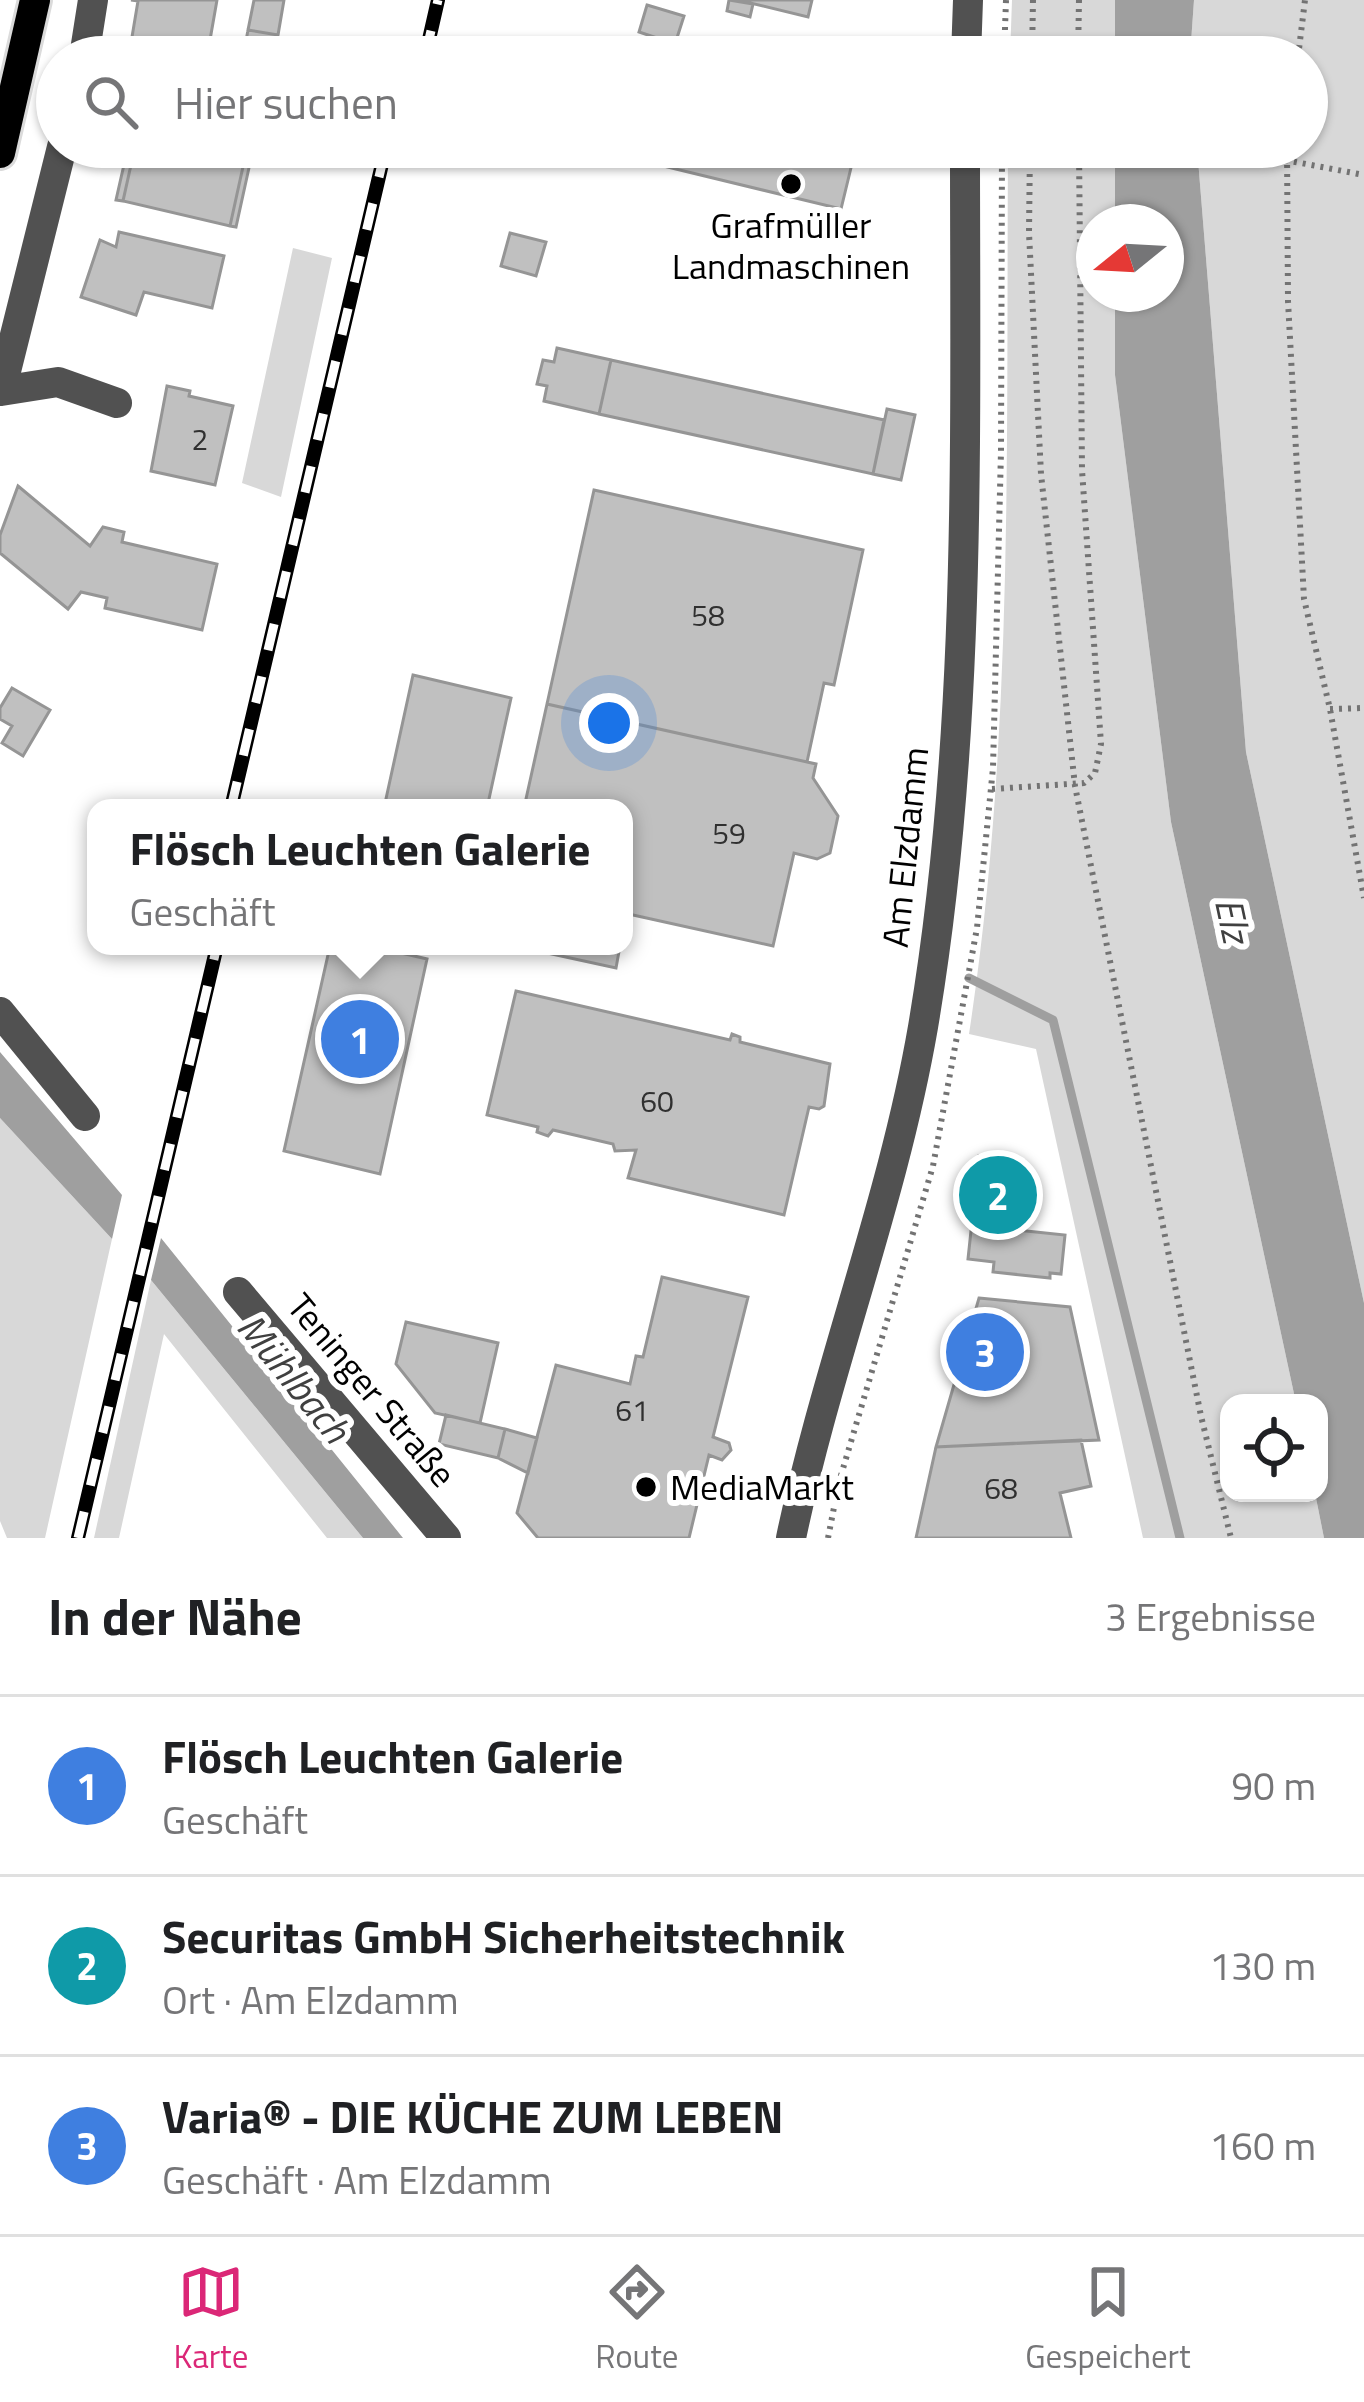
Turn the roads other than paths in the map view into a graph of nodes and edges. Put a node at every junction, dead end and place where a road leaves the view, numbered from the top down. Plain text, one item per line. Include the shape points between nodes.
1 (35, 0) edge
2 (93, 0) edge
3 (968, 0) edge
4 (87, 36) edge
5 (967, 36) edge
6 (0, 153) edge
7 (57, 168) edge
8 (965, 168) edge
9 (1, 391) edge
10 (117, 403) dead end
11 (0, 1012) edge
12 (86, 1116) dead end
13 (238, 1292) dead end
14 (446, 1538) edge
15 (791, 1538) edge

1 - 6 main road
2 - 4 street
3 - 5 street
7 - 9 street
8 - 15 street, Am Elzdamm via 961,647 942,889 907,1113
9 - 10 street via 58,382
11 - 12 street
13 - 14 street, Teninger Straße

